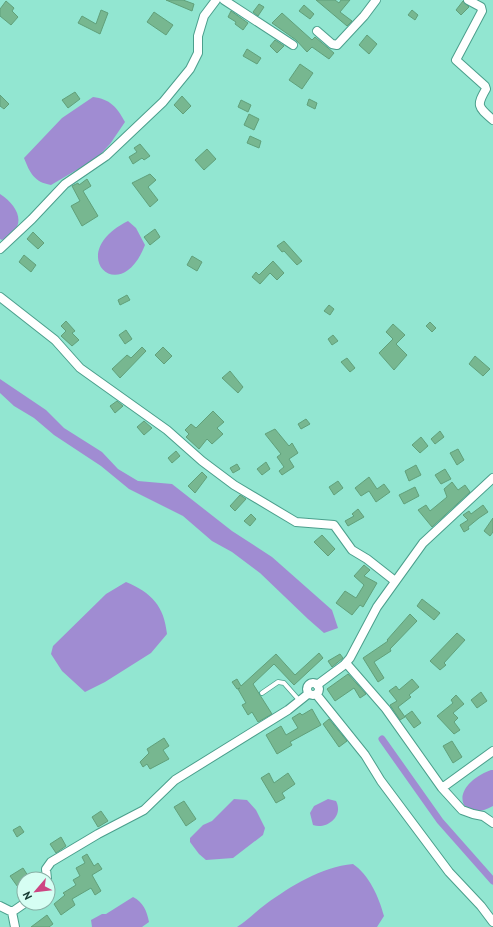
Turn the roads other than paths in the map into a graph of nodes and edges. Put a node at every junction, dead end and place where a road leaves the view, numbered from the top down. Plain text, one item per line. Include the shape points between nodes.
1 (216, 0) edge
2 (224, 0) edge
3 (376, 0) edge
4 (468, 0) edge
5 (317, 31) dead end
6 (293, 45) dead end
7 (493, 120) edge
8 (0, 249) edge
9 (0, 297) edge
10 (493, 478) edge
11 (395, 581) junction
12 (346, 663) junction
13 (262, 693) dead end
14 (312, 694) junction
15 (299, 700) junction
16 (493, 751) edge
17 (442, 788) junction
18 (493, 823) edge
19 (46, 871) edge
20 (0, 906) edge
21 (16, 909) edge
22 (12, 912) junction
23 (493, 922) edge
24 (15, 927) edge

1 - 8 street via 204,16 198,36 198,54 163,102 106,156 65,184
2 - 6 street
3 - 5 street via 337,45 332,44
4 - 7 street via 481,7 482,11 456,60 485,86 486,89 478,102
9 - 11 street via 55,340 80,368 167,430 234,485 296,522 334,525 352,550
10 - 11 street via 423,543
11 - 12 street via 377,607
12 - 14 street via 317,685 309,684 306,690
12 - 17 street via 386,709
13 - 15 lane via 278,682 284,683
14 - 15 street
14 - 23 street via 365,755 449,872
15 - 19 street via 288,710 175,780 144,810 51,862
16 - 17 street
17 - 18 street via 462,810 483,816
20 - 22 street
21 - 22 street
22 - 24 street

